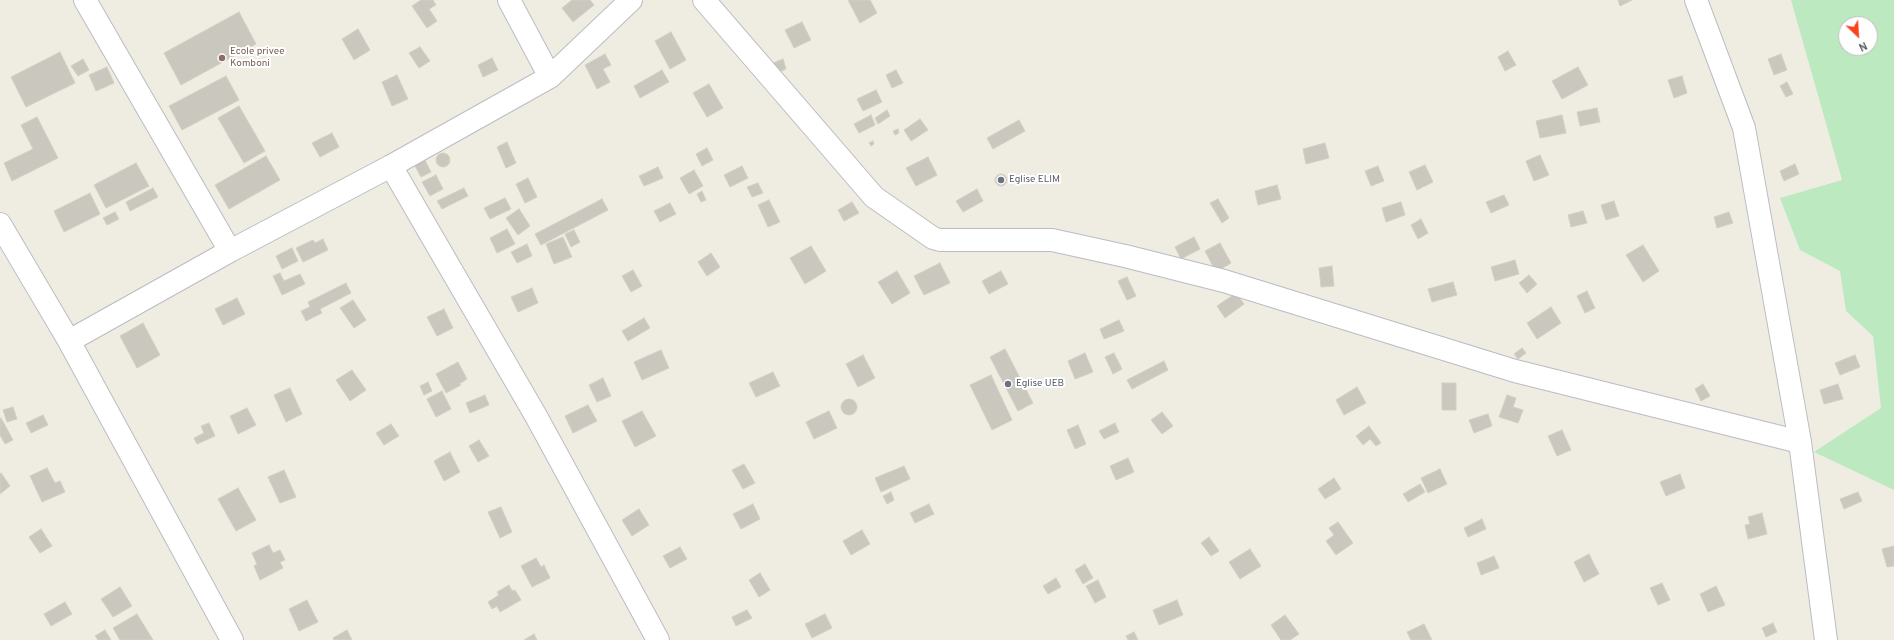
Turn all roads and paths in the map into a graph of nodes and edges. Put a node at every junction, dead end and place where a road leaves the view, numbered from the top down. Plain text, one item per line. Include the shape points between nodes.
1 (85, 0) edge
2 (509, 0) edge
3 (631, 0) edge
4 (704, 0) edge
5 (1696, 0) edge
6 (550, 77) junction
7 (391, 166) junction
8 (0, 224) edge
9 (230, 251) junction
10 (69, 341) junction
11 (1800, 442) junction
12 (232, 640) edge
13 (658, 640) edge
14 (1826, 640) edge

1 - 9 street
2 - 6 street
3 - 6 street
4 - 11 street via 874,197 932,238 1052,240 1125,256 1224,281 1515,371
5 - 11 street via 1744,128
6 - 7 street
7 - 9 street
7 - 13 street via 536,416
8 - 10 street
9 - 10 street
10 - 12 street
11 - 14 street

